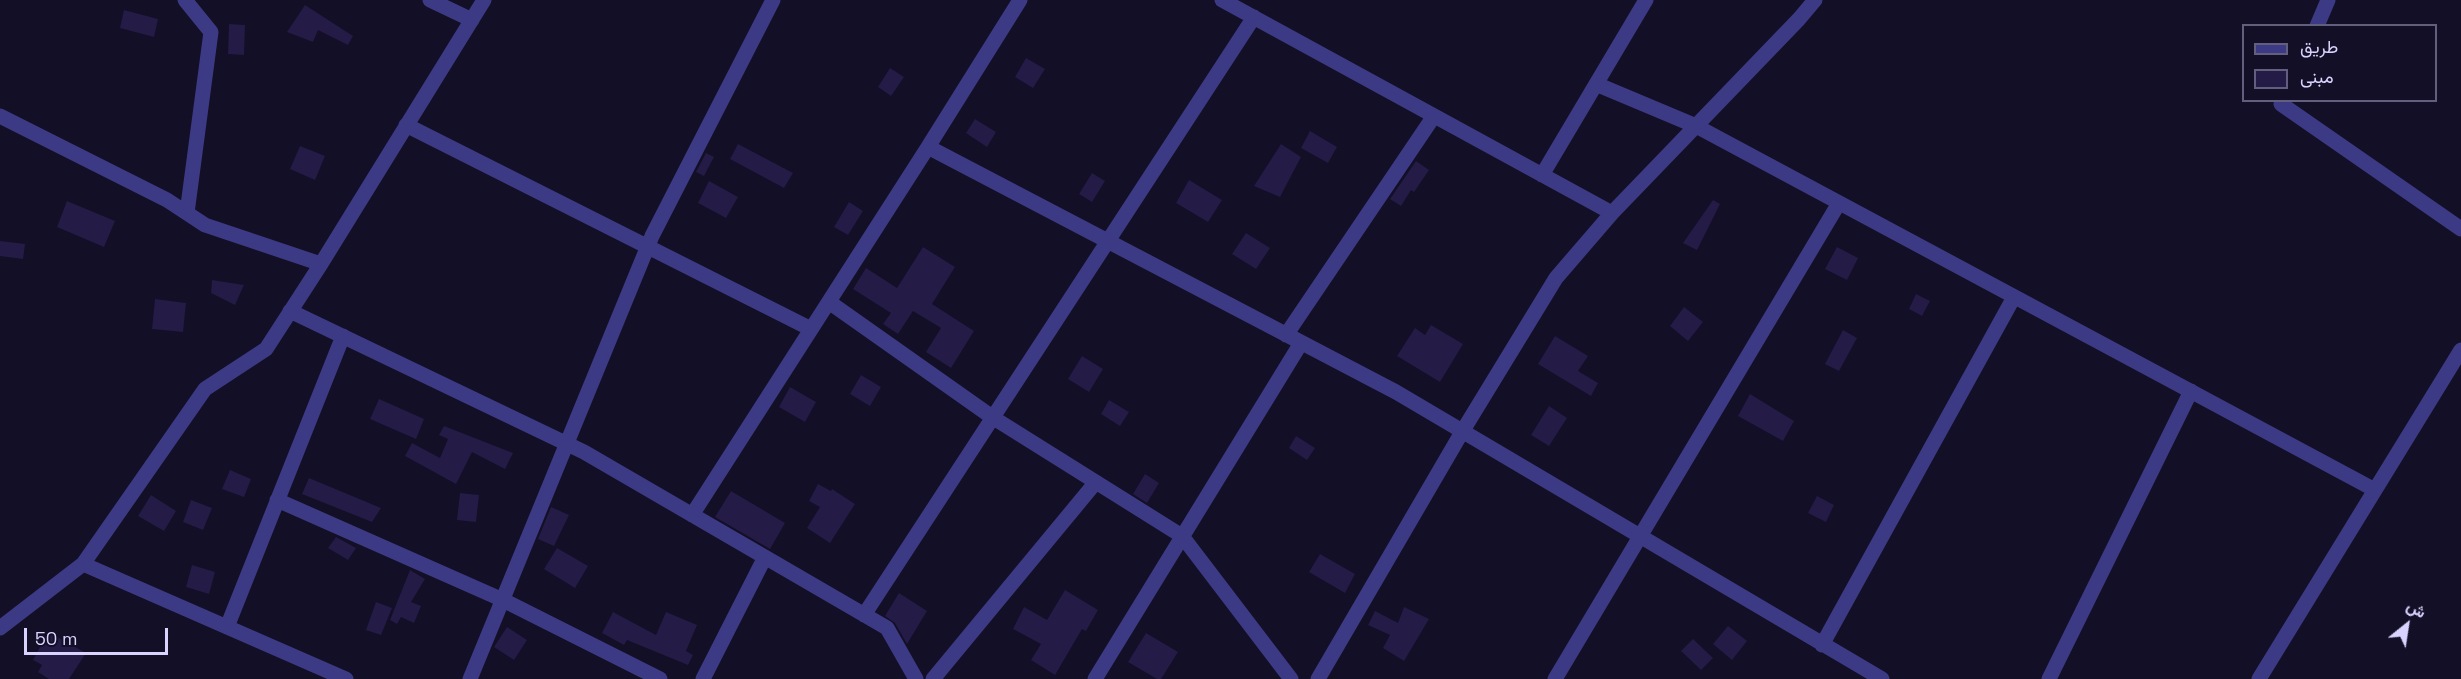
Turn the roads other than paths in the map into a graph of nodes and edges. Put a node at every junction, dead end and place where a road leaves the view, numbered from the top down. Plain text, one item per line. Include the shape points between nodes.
1 (184, 0) edge
2 (430, 0) edge
3 (484, 0) edge
4 (773, 0) edge
5 (1020, 0) edge
6 (1222, 0) edge
7 (1646, 0) edge
8 (1815, 0) edge
9 (2328, 0) edge
10 (1254, 17) junction
11 (471, 20) junction
12 (2318, 24) edge
13 (1596, 84) junction
14 (2282, 102) edge
15 (0, 116) edge
16 (1434, 116) junction
17 (406, 125) junction
18 (1696, 126) junction
19 (928, 147) junction
20 (1542, 175) junction
21 (1839, 202) junction
22 (187, 213) junction
23 (1612, 213) junction
24 (2461, 229) edge
25 (1107, 241) junction
26 (648, 247) junction
27 (321, 264) junction
28 (2014, 297) junction
29 (829, 302) junction
30 (291, 311) junction
31 (812, 329) junction
32 (1286, 335) junction
33 (343, 336) junction
34 (1301, 343) junction
35 (2461, 350) edge
36 (2191, 391) junction
37 (992, 417) junction
38 (1462, 432) junction
39 (568, 444) junction
40 (1096, 482) junction
41 (2375, 490) junction
42 (278, 500) junction
43 (692, 515) junction
44 (1182, 536) junction
45 (1640, 538) junction
46 (765, 557) junction
47 (83, 564) junction
48 (503, 600) junction
49 (864, 615) junction
50 (227, 627) junction
51 (0, 628) edge
52 (1822, 645) junction
53 (346, 679) edge
54 (470, 679) edge
55 (660, 679) edge
56 (703, 679) edge
57 (916, 679) edge
58 (933, 679) edge
59 (1095, 679) edge
60 (1292, 679) edge
61 (1318, 679) edge
62 (1555, 679) edge
63 (1882, 679) edge
64 (2049, 679) edge
65 (2259, 679) edge

1 - 22 street via 211,32
2 - 11 street
3 - 11 street
4 - 26 street
5 - 19 street
6 - 10 street
7 - 13 street
8 - 18 street
9 - 12 street
10 - 16 street
10 - 25 street
11 - 17 street
13 - 18 street
13 - 20 street
14 - 24 street
15 - 22 street
16 - 20 street
16 - 32 street
17 - 26 street
17 - 27 street
18 - 21 street
18 - 23 street
19 - 25 street
19 - 29 street
20 - 23 street
21 - 28 street
21 - 45 street
22 - 27 street via 205,225
23 - 38 street via 1556,278
25 - 32 street
25 - 37 street
26 - 31 street
26 - 39 street
27 - 30 street
28 - 36 street
28 - 52 street
29 - 31 street
29 - 37 street
30 - 33 street
30 - 47 street via 266,349 205,389
31 - 43 street
32 - 34 street
33 - 39 street
33 - 42 street
34 - 38 street via 1396,392
34 - 44 street
35 - 41 street
36 - 41 street
36 - 64 street
37 - 40 street
37 - 49 street
38 - 45 street
38 - 61 street
39 - 43 street
39 - 48 street
40 - 44 street
40 - 58 street
41 - 65 street
42 - 48 street
42 - 50 street
43 - 46 street
44 - 59 street
44 - 60 street
45 - 52 street
45 - 62 street
46 - 49 street
46 - 56 street
47 - 50 street
47 - 51 street
48 - 54 street
48 - 55 street
49 - 57 street via 886,628
50 - 53 street
52 - 63 street

